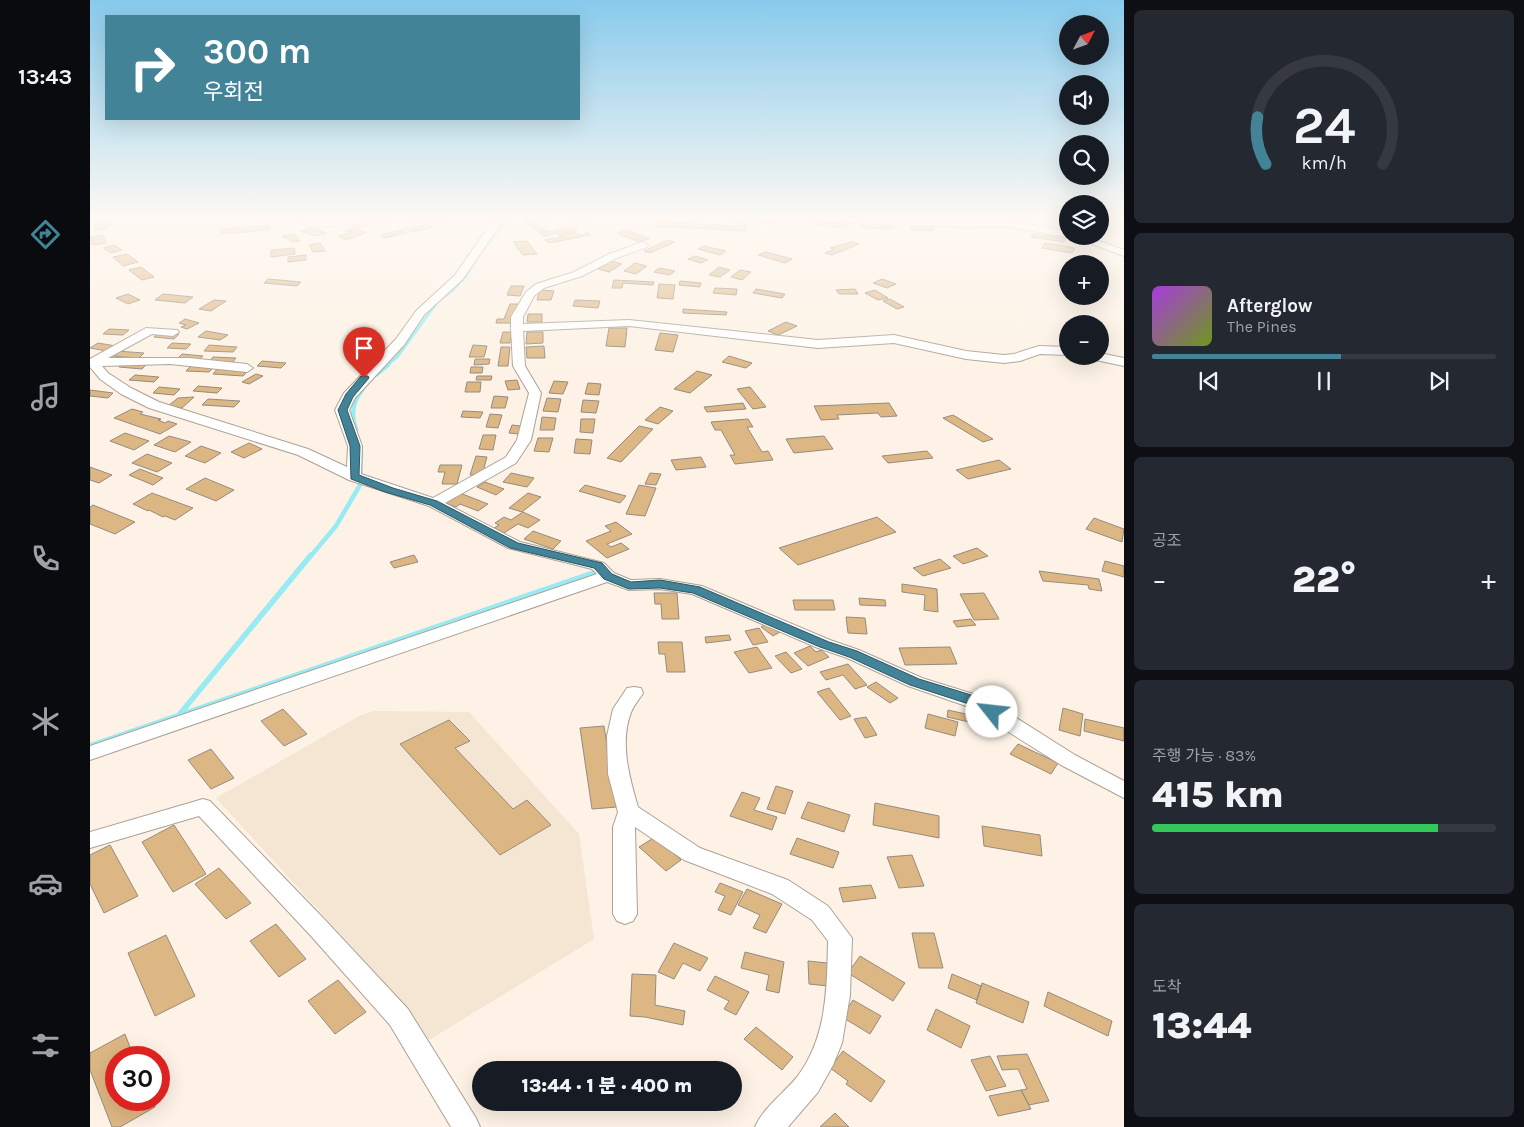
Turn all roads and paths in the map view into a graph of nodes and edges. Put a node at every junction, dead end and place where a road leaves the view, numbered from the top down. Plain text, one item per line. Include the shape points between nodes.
1 (462, 272) edge
2 (583, 272) edge
3 (517, 328) junction
4 (173, 332) dead end
5 (1059, 351) edge
6 (1109, 359) edge
7 (1124, 362) edge
8 (91, 363) edge
9 (247, 368) dead end
10 (360, 479) junction
11 (434, 503) junction
12 (608, 576) junction
13 (634, 693) dead end
14 (90, 753) edge
15 (1124, 790) edge
16 (629, 812) junction
17 (90, 840) edge
18 (625, 914) dead end
19 (466, 1127) edge
20 (769, 1127) edge

1 - 10 street via 420,313 394,348 349,396 342,410 355,446
2 - 3 street via 540,286 530,294 516,317
3 - 5 street via 629,323 818,344 894,339 995,358 1016,358 1038,350
3 - 11 street via 520,366 536,394 524,440 510,460 493,472
4 - 8 street via 150,330
6 - 7 street
8 - 9 street via 139,359
8 - 10 street via 126,391 154,405 303,452
10 - 11 street
11 - 12 street via 514,546 598,566
12 - 14 street
12 - 15 street via 629,585 660,584 696,590 915,682 976,702 1068,760
13 - 16 street via 623,709 617,736 618,774
16 - 18 street via 624,827
16 - 20 street via 692,854 780,887 820,913 840,938 840,980 833,1031 818,1068 791,1106
17 - 19 street via 203,807 399,1017

